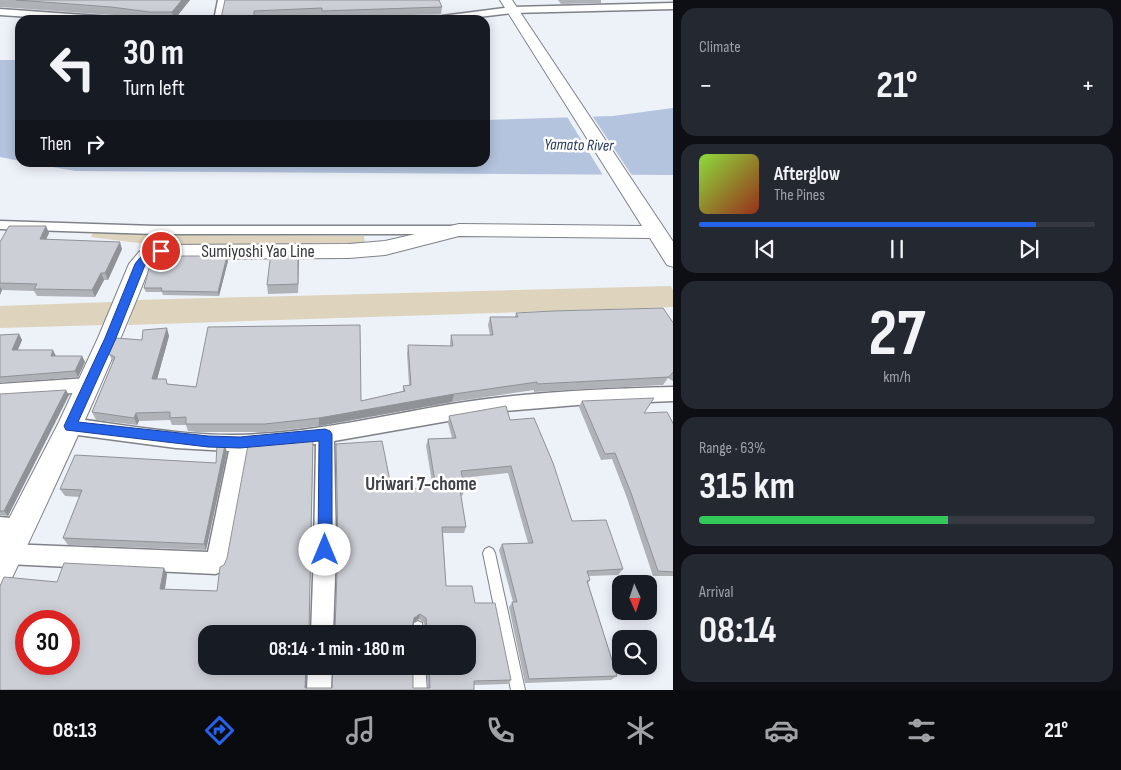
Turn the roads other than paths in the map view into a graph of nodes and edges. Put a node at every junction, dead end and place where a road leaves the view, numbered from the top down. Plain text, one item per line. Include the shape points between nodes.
1 (222, 0) edge
2 (673, 6) edge
3 (511, 8) edge
4 (0, 12) edge
5 (42, 15) edge
6 (219, 15) edge
7 (467, 15) edge
8 (0, 225) edge
9 (653, 229) junction
10 (459, 230) junction
11 (673, 259) edge
12 (115, 325) joint
13 (88, 385) junction
14 (0, 391) edge
15 (673, 394) edge
16 (70, 426) junction
17 (325, 434) junction
18 (240, 443) junction
19 (10, 528) edge
20 (490, 553) dead end
21 (4, 562) edge
22 (322, 625) edge
23 (320, 675) edge
24 (419, 675) edge
25 (320, 690) edge
26 (420, 690) edge
27 (518, 690) edge

1 - 6 street
2 - 3 street
3 - 7 street
3 - 9 main road
4 - 5 street
8 - 10 street via 155,230
9 - 10 main road, Sumiyoshi Yao Line
9 - 11 main road
10 - 12 main road, Sumiyoshi Yao Line via 384,248 349,251 153,252 140,264
12 - 13 main road, Sumiyoshi Yao Line
13 - 14 street
13 - 16 main road, Sumiyoshi Yao Line
15 - 17 street via 578,397 482,407
16 - 18 street
16 - 19 main road, Sumiyoshi Yao Line
17 - 18 street
17 - 22 street
18 - 21 street via 216,563
19 - 21 main road, Sumiyoshi Yao Line
20 - 27 lane
23 - 25 street
24 - 26 lane

